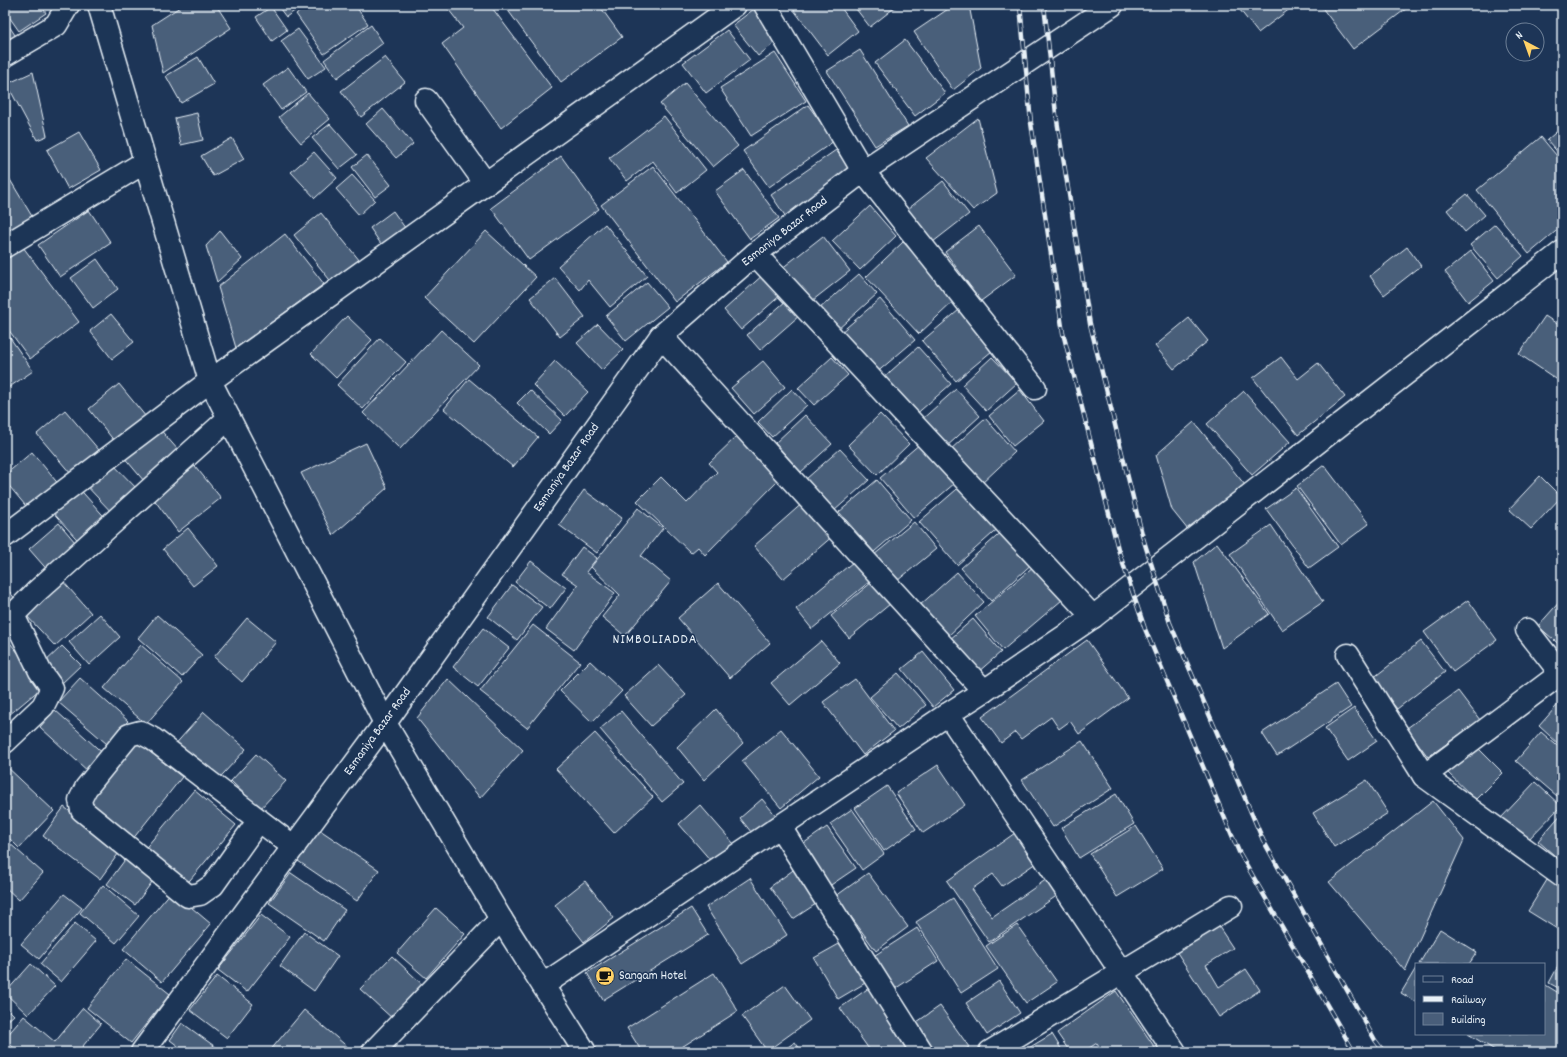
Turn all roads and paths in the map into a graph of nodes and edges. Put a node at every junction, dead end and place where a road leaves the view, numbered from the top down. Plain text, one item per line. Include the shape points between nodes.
1 (68, 5) edge
2 (99, 5) edge
3 (735, 5) edge
4 (765, 5) edge
5 (1112, 5) edge
6 (5, 55) edge
7 (426, 100) dead end
8 (145, 162) junction
9 (863, 171) junction
10 (486, 184) junction
11 (5, 246) edge
12 (1562, 252) edge
13 (755, 254) junction
14 (661, 336) junction
15 (210, 381) junction
16 (1035, 388) dead end
17 (229, 418) junction
18 (5, 536) edge
19 (1093, 617) junction
20 (1527, 630) dead end
21 (1348, 655) dead end
22 (1561, 674) edge
23 (984, 691) junction
24 (948, 714) junction
25 (385, 723) junction
26 (5, 742) edge
27 (1424, 776) junction
28 (259, 820) junction
29 (780, 827) junction
30 (294, 847) junction
31 (1562, 876) edge
32 (1231, 906) dead end
33 (501, 919) junction
34 (1123, 972) junction
35 (543, 986) junction
36 (569, 1027) junction
37 (142, 1052) edge
38 (373, 1052) edge
39 (566, 1052) edge
40 (585, 1052) edge
41 (922, 1052) edge
42 (990, 1052) edge
43 (1175, 1052) edge

1 - 6 street via 56,25
2 - 8 street
3 - 10 street
4 - 9 street
5 - 9 street, Esmaniya Bazar Road
7 - 10 street
8 - 11 street
8 - 15 street
9 - 13 street, Esmaniya Bazar Road
9 - 16 street
10 - 15 street
12 - 19 street
13 - 14 street, Esmaniya Bazar Road
13 - 19 street
14 - 23 street
14 - 25 street, Esmaniya Bazar Road
15 - 17 street
15 - 18 street
17 - 25 street
17 - 26 street via 13,615 40,671 52,688 43,706
19 - 23 street
20 - 22 street
21 - 27 street
22 - 27 street
23 - 24 street
24 - 29 street
24 - 34 street
25 - 30 street, Esmaniya Bazar Road
25 - 33 street
27 - 31 street
28 - 28 street via 153,739 140,732 129,736 86,788 80,800 82,810 188,896 200,894 213,886
28 - 30 street
29 - 35 street
29 - 41 street
30 - 37 street, Esmaniya Bazar Road
32 - 34 street
33 - 35 street
33 - 38 street
34 - 42 street
34 - 43 street
35 - 36 street
36 - 39 street
36 - 40 street

